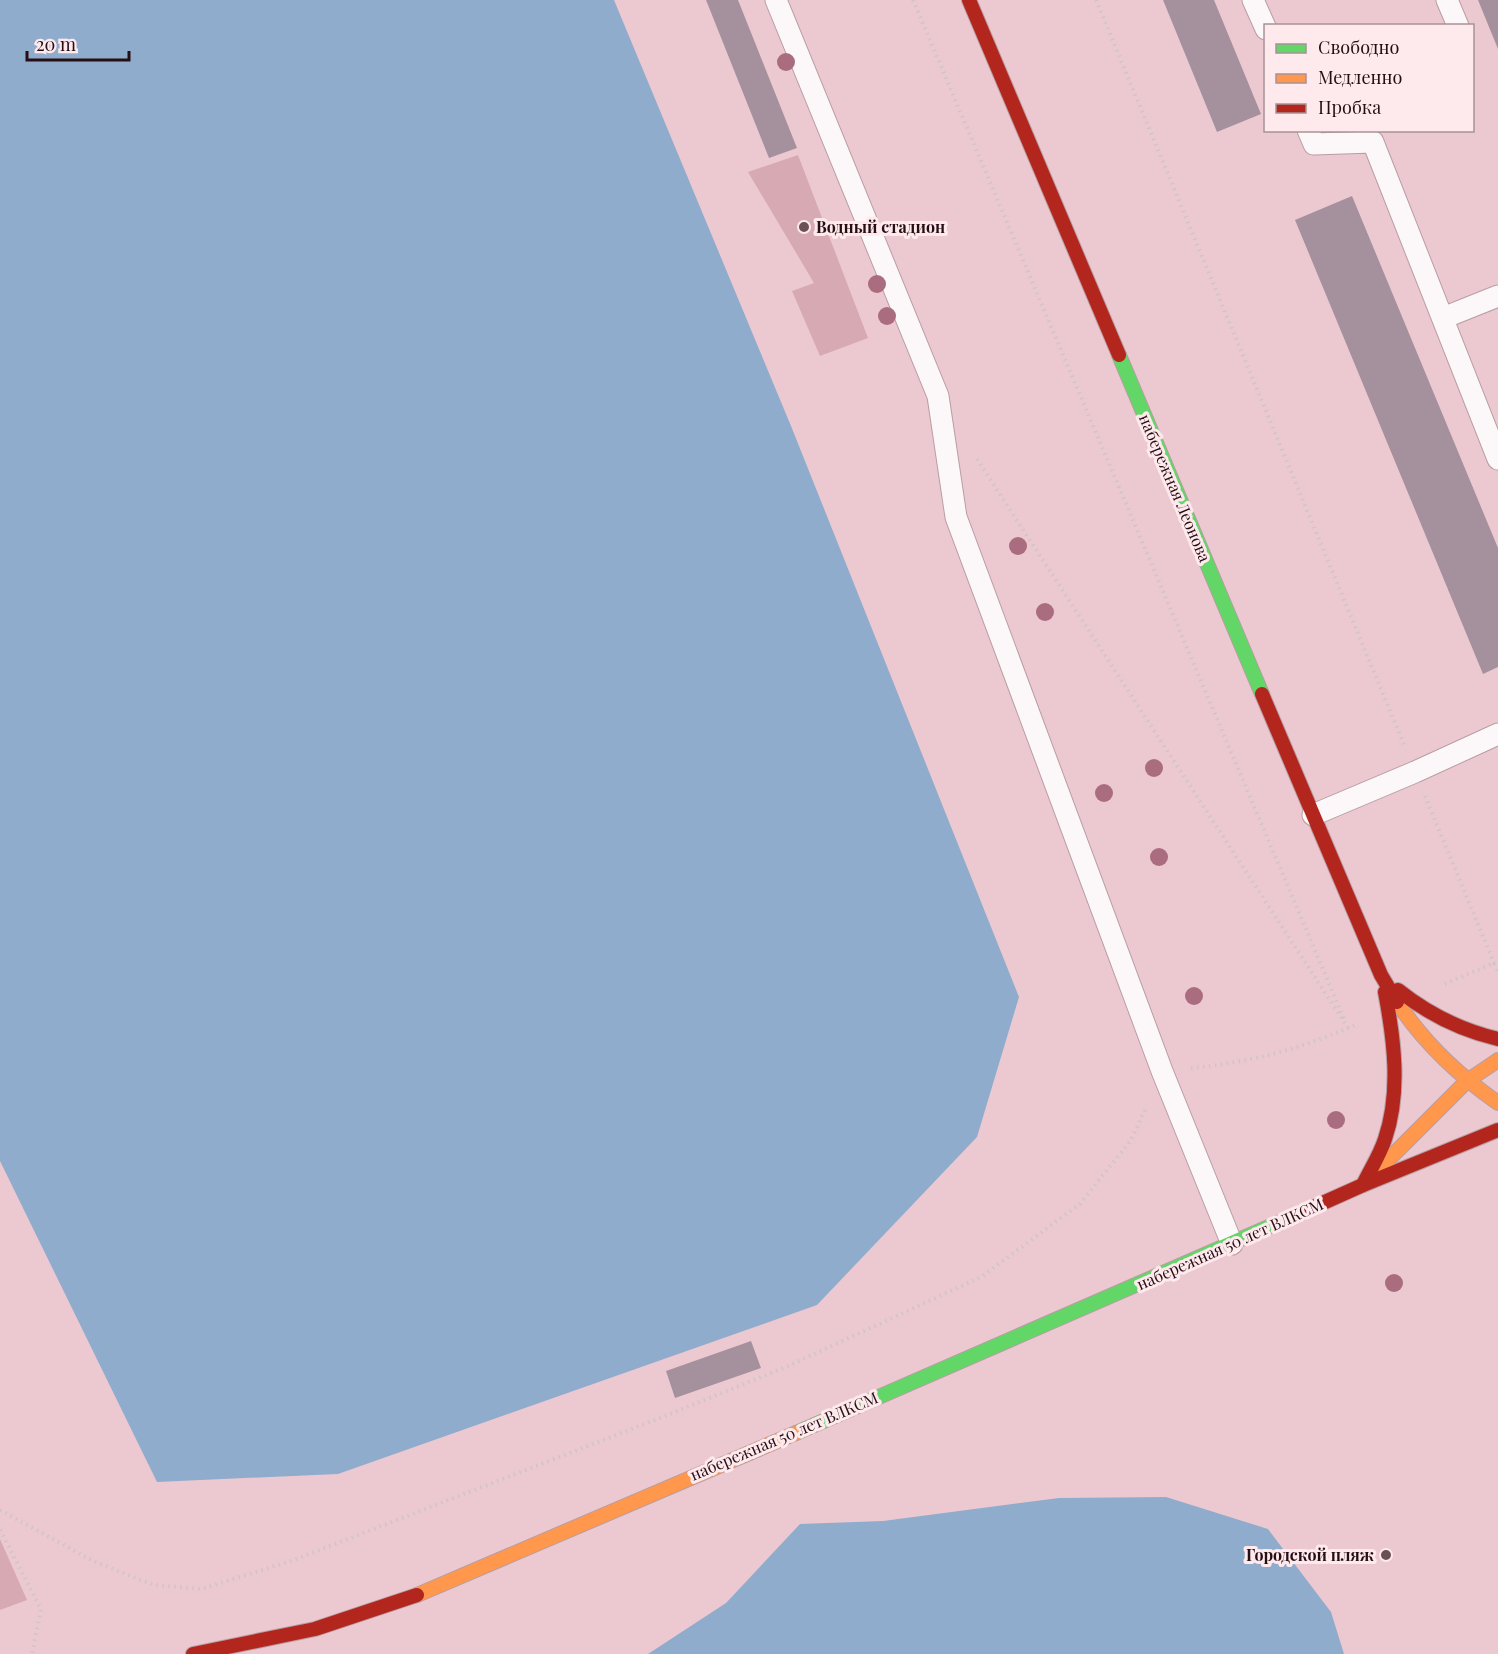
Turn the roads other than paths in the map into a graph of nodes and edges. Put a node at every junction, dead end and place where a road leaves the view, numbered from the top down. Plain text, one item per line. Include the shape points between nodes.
1 (776, 0) edge
2 (969, 0) edge
3 (1253, 0) edge
4 (1447, 0) edge
5 (1457, 24) edge
6 (1264, 25) edge
7 (1309, 132) edge
8 (1379, 136) edge
9 (1498, 296) edge
10 (1443, 318) junction
11 (1498, 459) edge
12 (1498, 734) edge
13 (1313, 815) junction
14 (1381, 975) junction
15 (1498, 1039) edge
16 (1498, 1060) edge
17 (1467, 1081) junction
18 (1498, 1103) edge
19 (1498, 1130) edge
20 (1363, 1185) junction
21 (1232, 1244) junction
22 (193, 1654) edge

1 - 21 lane via 938,396 956,517 1162,1071
2 - 13 street, набережная Леонова
3 - 6 lane
4 - 5 lane
7 - 8 lane via 1314,144
8 - 10 lane
9 - 10 lane
10 - 11 lane
12 - 13 lane
13 - 14 street, набережная Леонова
14 - 15 street via 1408,999 1442,1020 1475,1035
14 - 17 street via 1397,1004 1432,1049
14 - 20 street via 1393,1034 1392,1102 1385,1138
16 - 17 street
17 - 18 street
17 - 20 street
19 - 20 street, набережная 50 лет ВЛКСМ
20 - 21 street, набережная 50 лет ВЛКСМ
21 - 22 street, набережная 50 лет ВЛКСМ via 431,1590 315,1629

